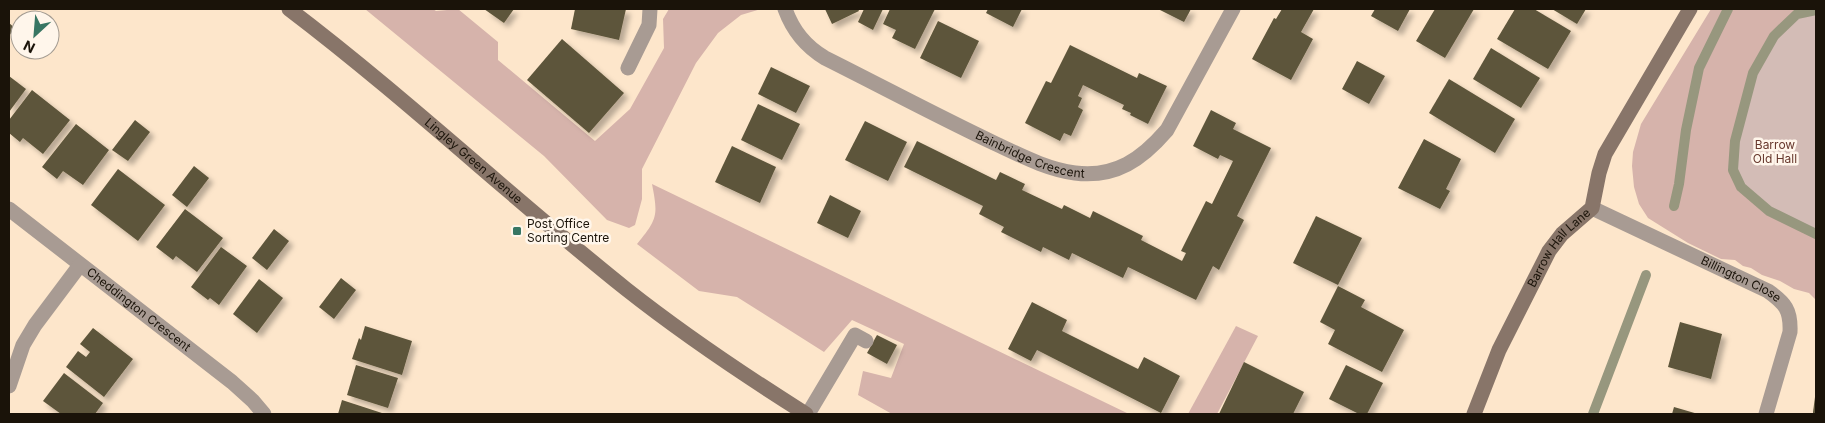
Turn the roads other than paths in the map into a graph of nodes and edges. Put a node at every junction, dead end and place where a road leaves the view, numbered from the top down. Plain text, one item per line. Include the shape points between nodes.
1 (289, 9) edge
2 (650, 9) edge
3 (785, 9) edge
4 (1233, 9) edge
5 (1690, 9) edge
6 (628, 68) dead end
7 (1592, 208) junction
8 (9, 209) edge
9 (80, 265) junction
10 (866, 341) dead end
11 (9, 386) edge
12 (264, 414) edge
13 (807, 414) edge
14 (1474, 414) edge
15 (1766, 414) edge

1 - 13 street, Lingley Green Avenue via 390,89 628,290
2 - 6 street via 649,25
3 - 4 street, Bainbridge Crescent via 803,42 825,58 1034,161 1076,173 1118,169 1152,147 1167,130
5 - 7 street, Barrow Hall Lane via 1605,154
7 - 14 street, Barrow Hall Lane via 1562,234 1549,251 1499,350
7 - 15 street, Billington Close via 1768,291 1781,301 1788,311 1790,332
8 - 9 street, Cheddington Crescent
9 - 11 street via 35,325 23,346
9 - 12 street, Cheddington Crescent via 232,382
10 - 13 street via 855,335

